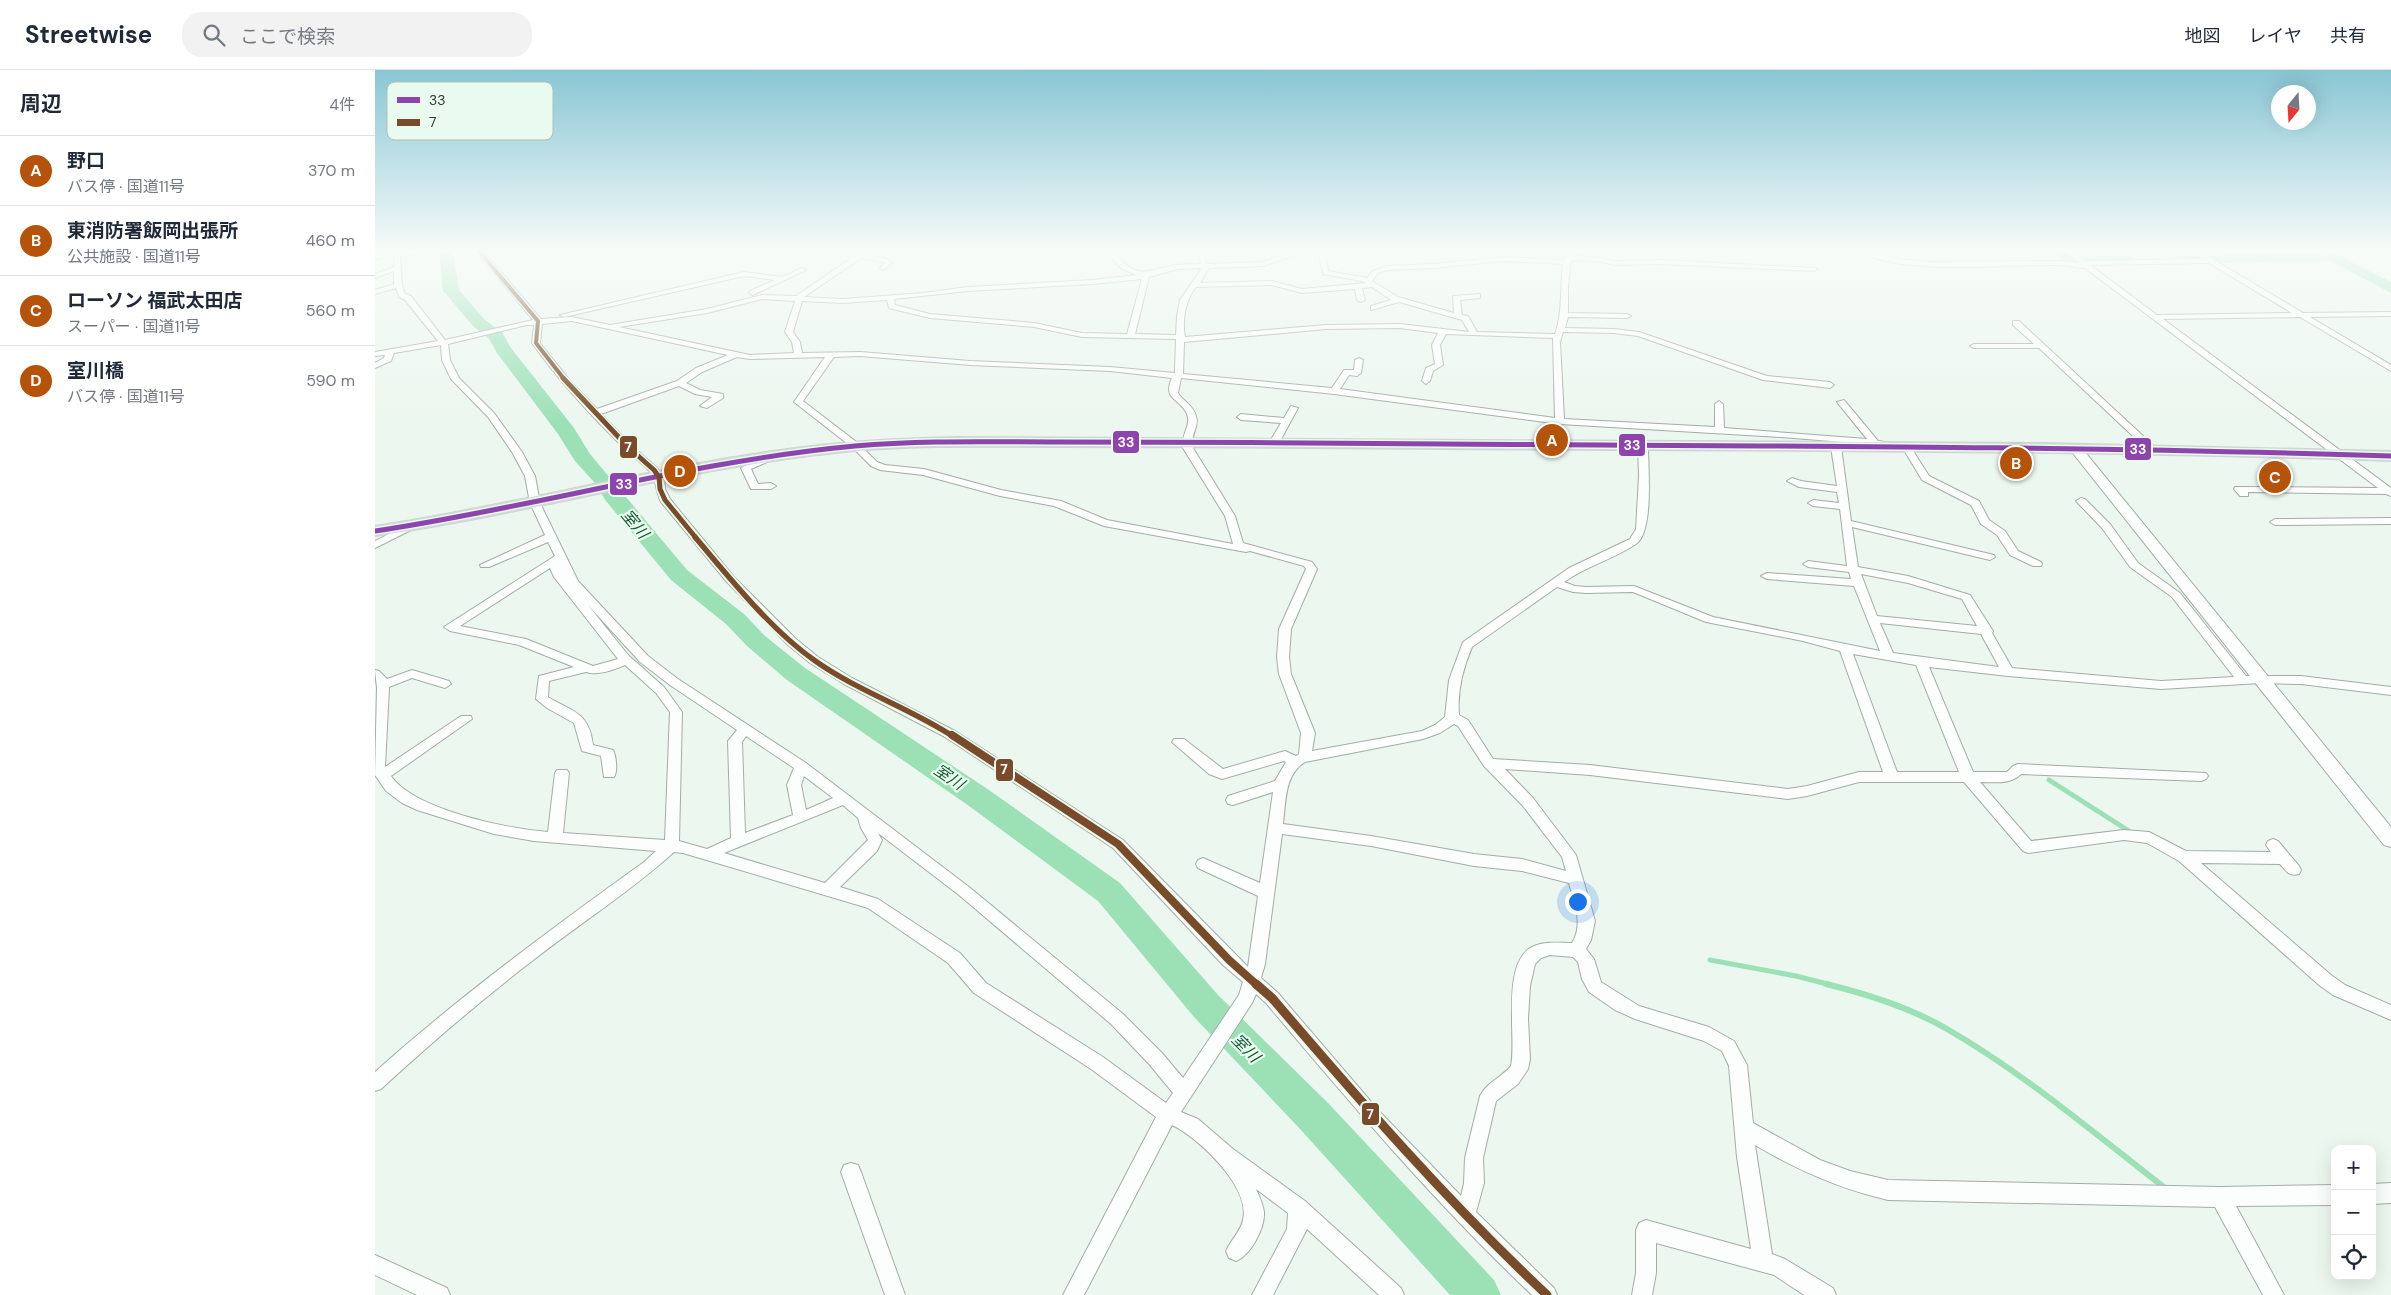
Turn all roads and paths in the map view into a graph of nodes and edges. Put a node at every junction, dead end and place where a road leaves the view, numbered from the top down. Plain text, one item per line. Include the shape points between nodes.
1 (417, 308) edge
2 (522, 308) edge
3 (596, 308) edge
4 (690, 308) edge
5 (715, 308) edge
6 (797, 308) edge
7 (900, 308) edge
8 (1137, 308) edge
9 (1182, 308) edge
10 (1431, 308) edge
11 (1457, 308) edge
12 (1565, 308) edge
13 (2144, 308) edge
14 (2290, 308) edge
15 (571, 314) junction
16 (2391, 314) edge
17 (1458, 315) junction
18 (1565, 315) junction
19 (2301, 315) junction
20 (1627, 316) dead end
21 (2156, 317) junction
22 (555, 319) junction
23 (533, 322) junction
24 (2016, 323) dead end
25 (607, 326) junction
26 (1443, 332) junction
27 (1560, 333) junction
28 (1473, 334) junction
29 (1130, 336) junction
30 (1181, 339) junction
31 (446, 342) junction
32 (1974, 346) dead end
33 (2039, 346) junction
34 (375, 354) edge
35 (734, 355) junction
36 (831, 355) junction
37 (798, 356) junction
38 (390, 359) junction
39 (1359, 360) dead end
40 (375, 366) edge
41 (2391, 369) edge
42 (1178, 375) junction
43 (1426, 381) dead end
44 (680, 383) junction
45 (1830, 385) dead end
46 (1334, 391) junction
47 (1841, 402) dead end
48 (1719, 404) dead end
49 (704, 406) dead end
50 (1294, 408) dead end
51 (595, 413) junction
52 (1241, 417) dead end
53 (1287, 421) junction
54 (1560, 421) junction
55 (1624, 426) junction
56 (1720, 431) junction
57 (1186, 442) junction
58 (1874, 442) junction
59 (1274, 443) junction
60 (856, 446) junction
61 (1639, 446) junction
62 (1837, 447) junction
63 (1907, 448) junction
64 (2075, 449) junction
65 (2153, 450) junction
66 (2340, 454) junction
67 (775, 455) junction
68 (2391, 456) edge
69 (655, 478) junction
70 (1792, 481) dead end
71 (771, 486) dead end
72 (1842, 490) junction
73 (2390, 492) edge
74 (2244, 494) dead end
75 (2081, 501) dead end
76 (537, 502) junction
77 (1813, 503) dead end
78 (1845, 507) junction
79 (2391, 521) edge
80 (2275, 522) dead end
81 (1847, 523) junction
82 (411, 526) junction
83 (375, 531) edge
84 (550, 537) junction
85 (375, 545) edge
86 (1251, 549) junction
87 (1990, 557) dead end
88 (556, 559) junction
89 (1808, 564) dead end
90 (2037, 564) dead end
91 (485, 565) dead end
92 (1853, 569) junction
93 (1767, 576) dead end
94 (1555, 582) junction
95 (1859, 583) junction
96 (1873, 619) junction
97 (1987, 631) junction
98 (1845, 649) junction
99 (1888, 657) junction
100 (625, 660) junction
101 (1921, 662) junction
102 (587, 668) junction
103 (2008, 672) junction
104 (2260, 679) junction
105 (379, 680) edge
106 (2241, 680) junction
107 (445, 684) dead end
108 (2391, 691) edge
109 (1453, 717) junction
110 (466, 719) dead end
111 (745, 729) junction
112 (1179, 742) dead end
113 (1300, 759) junction
114 (1489, 763) junction
115 (801, 766) junction
116 (562, 773) dead end
117 (609, 774) dead end
118 (382, 775) junction
119 (2201, 776) dead end
120 (1968, 777) junction
121 (1892, 778) junction
122 (1281, 784) junction
123 (844, 799) junction
124 (1233, 800) dead end
125 (865, 815) junction
126 (801, 818) junction
127 (1275, 828) junction
128 (555, 838) junction
129 (2391, 840) edge
130 (738, 841) junction
131 (672, 845) junction
132 (2273, 845) dead end
133 (709, 854) junction
134 (2184, 857) junction
135 (2284, 858) junction
136 (1203, 864) dead end
137 (2293, 870) dead end
138 (1575, 879) junction
139 (827, 890) junction
140 (1267, 893) junction
141 (1577, 950) junction
142 (1253, 982) junction
143 (2391, 1013) edge
144 (375, 1083) edge
145 (1185, 1088) junction
146 (1168, 1114) junction
147 (1744, 1128) junction
148 (1226, 1155) junction
149 (851, 1172) dead end
150 (2391, 1193) edge
151 (2331, 1194) edge
152 (2376, 1194) edge
153 (2221, 1197) junction
154 (1298, 1208) junction
155 (1465, 1215) junction
156 (1236, 1251) dead end
157 (1763, 1261) junction
158 (375, 1266) edge
159 (440, 1295) edge
160 (895, 1295) edge
161 (1073, 1295) edge
162 (1262, 1295) edge
163 (1393, 1295) edge
164 (1547, 1295) edge
165 (1643, 1295) edge
166 (1826, 1295) edge
167 (2274, 1295) edge

1 - 31 street
2 - 23 street
3 - 15 street
4 - 15 street via 619,322
5 - 25 street
6 - 37 street via 789,332
7 - 29 street via 930,316 1034,325 1082,335
8 - 29 street
9 - 30 street via 1178,329
10 - 17 street
11 - 17 street
12 - 18 street
13 - 21 street
14 - 19 street
15 - 22 street
16 - 19 street
17 - 28 street via 1468,321
18 - 20 street
18 - 27 street
19 - 21 street
19 - 41 street
21 - 66 street
22 - 23 street
22 - 25 street
23 - 31 street
23 - 51 street via 536,343
24 - 33 street
25 - 35 street
26 - 28 street
26 - 30 street via 1399,326 1326,327
26 - 43 street via 1436,345 1439,365 1429,370
27 - 28 street
27 - 45 street via 1614,331 1639,334 1766,378
27 - 54 street via 1555,342
29 - 30 street
30 - 42 street
31 - 38 street
31 - 76 street via 446,360 455,379 491,415 517,452 530,476
32 - 33 street
33 - 65 street
34 - 38 street
35 - 37 street
35 - 44 street via 699,370
36 - 37 street
36 - 42 street
36 - 60 street via 798,402
38 - 40 street
39 - 46 street via 1357,373 1347,372
42 - 46 street
42 - 57 street via 1173,390 1192,414 1193,422 1185,436
44 - 49 street via 698,392 720,396
44 - 51 street
46 - 54 street
47 - 58 street
48 - 56 street
50 - 53 street
51 - 69 street
52 - 53 street
53 - 59 street
54 - 55 street
55 - 56 street
55 - 61 street
56 - 58 street
57 - 59 highway
57 - 60 highway
57 - 86 street via 1197,466 1230,517 1235,539 1239,545
58 - 63 street
59 - 61 highway
60 - 67 highway
60 - 86 street via 874,464 883,468 924,472 1000,493 1057,503 1104,523 1236,549
61 - 62 highway
61 - 94 street via 1644,476 1639,536
62 - 63 highway
62 - 72 street
63 - 64 highway
63 - 90 street via 1925,478 1975,503 1985,522 2001,533 2013,553
64 - 65 highway
64 - 104 street
65 - 66 highway
66 - 68 highway
66 - 73 street
67 - 69 highway
67 - 71 street via 746,468 754,487
69 - 76 highway
69 - 142 street via 675,513 730,579 792,642 848,681 950,734 1118,844
70 - 72 street
72 - 78 street
73 - 74 street via 2239,489
75 - 106 street via 2106,526 2133,565 2175,595
76 - 82 highway
76 - 84 street
77 - 78 street
78 - 81 street
79 - 80 street
81 - 87 street
81 - 92 street
82 - 83 highway
82 - 85 street
84 - 88 street
84 - 91 street
86 - 113 street via 1299,561 1312,569 1285,629 1283,657 1285,674 1307,733
88 - 100 street via 558,575
88 - 102 street via 451,628 522,642
88 - 111 street via 644,659
89 - 92 street
92 - 95 street
92 - 97 street via 1920,582 1966,597
93 - 95 street
94 - 98 street via 1573,589 1634,589 1710,620
94 - 109 street via 1467,646 1461,658 1451,705
95 - 96 street
96 - 97 street
96 - 99 street
97 - 103 street
98 - 99 street
98 - 121 street
99 - 101 street
100 - 102 street via 592,670
100 - 131 street via 661,690 676,712
101 - 103 street
101 - 120 street
102 - 117 street via 543,679 542,699 569,711 579,720 587,732 587,748 608,753
103 - 106 street via 2161,685
104 - 106 street
104 - 108 street via 2301,680
104 - 129 street
105 - 107 street via 411,674
105 - 118 street via 377,766
109 - 113 street via 1437,730 1423,735
109 - 114 street via 1470,731
110 - 118 street
111 - 115 street
111 - 130 street via 735,741
112 - 113 street via 1222,774 1285,756
113 - 122 street via 1285,774
114 - 121 street via 1590,770 1773,793 1805,793 1859,777
114 - 138 street via 1528,802 1564,847
115 - 123 street
115 - 126 street via 793,785
116 - 128 street
118 - 128 street via 391,787 422,806 494,829
119 - 120 street via 2018,769 2010,777
120 - 121 street
120 - 134 street via 2028,848 2124,835 2144,836
122 - 124 street
122 - 127 street
123 - 125 street
123 - 126 street
125 - 139 street via 875,840 872,847
125 - 145 street via 964,891 1117,1019
126 - 130 street
127 - 138 street via 1521,865
127 - 140 street
128 - 131 street
130 - 133 street
131 - 133 street
131 - 144 street via 649,866 505,973
132 - 135 street
133 - 139 street
134 - 135 street
134 - 143 street via 2325,980 2339,990
135 - 137 street
136 - 140 street
138 - 141 street via 1587,921
139 - 146 street via 873,903 954,958 980,988 1097,1063
140 - 142 street
141 - 147 street via 1586,959 1595,987 1621,1005 1709,1035 1728,1046 1738,1064
141 - 155 street via 1546,949 1535,952 1529,959 1522,987 1519,1069 1489,1096
142 - 145 street via 1246,998
142 - 155 street via 1272,998 1373,1117
145 - 146 street
146 - 148 street via 1191,1125
146 - 161 street
147 - 153 street via 1808,1163 1846,1179 1888,1190
147 - 157 street
148 - 154 street
148 - 156 street via 1252,1200 1255,1212 1252,1226
149 - 160 street
150 - 152 street
151 - 153 street
153 - 167 street
154 - 162 street via 1297,1231
154 - 163 street
155 - 164 street
157 - 165 street via 1647,1230
157 - 166 street via 1778,1266 1804,1285
158 - 159 street

